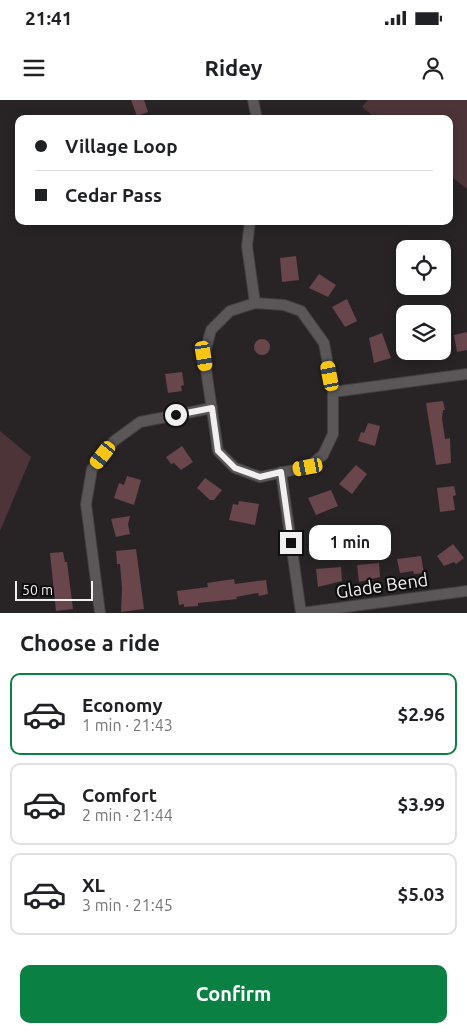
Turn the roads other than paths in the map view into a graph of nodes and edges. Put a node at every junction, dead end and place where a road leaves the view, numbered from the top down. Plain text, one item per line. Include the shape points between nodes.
1 (253, 100) edge
2 (256, 115) edge
3 (250, 225) edge
4 (255, 303) junction
5 (467, 374) edge
6 (333, 392) junction
7 (212, 408) junction
8 (281, 472) junction
9 (467, 591) edge
10 (100, 613) edge
11 (301, 613) edge

1 - 2 street
3 - 4 street via 247,246
4 - 6 street via 284,305 301,312 324,343
4 - 7 street via 230,311 211,330 204,356
5 - 6 street
6 - 8 street via 334,434 323,455 308,467
7 - 8 street via 218,451 235,468 260,477
7 - 10 street via 140,422 114,441 92,469 86,504
8 - 11 street
9 - 11 street, Glade Bend

